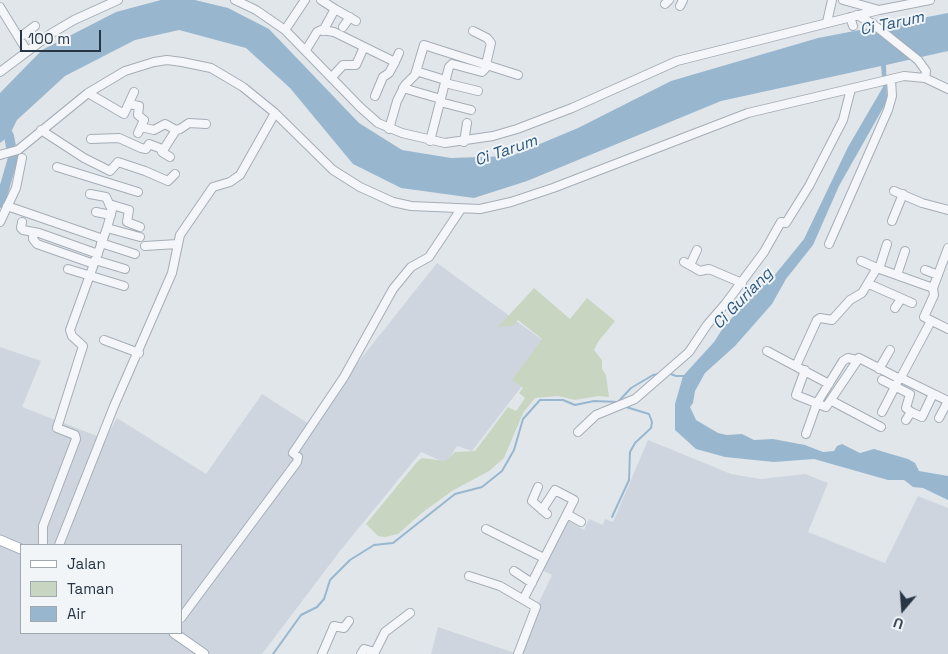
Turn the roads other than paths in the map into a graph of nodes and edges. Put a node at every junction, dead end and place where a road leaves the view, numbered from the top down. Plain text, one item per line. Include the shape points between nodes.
1 (118, 0) edge
2 (235, 0) edge
3 (305, 0) edge
4 (321, 0) edge
5 (832, 0) edge
6 (842, 0) edge
7 (930, 0) edge
8 (0, 7) edge
9 (872, 8) edge
10 (335, 9) junction
11 (853, 16) junction
12 (827, 22) junction
13 (869, 22) junction
14 (35, 26) dead end
15 (853, 26) dead end
16 (343, 27) dead end
17 (285, 30) junction
18 (323, 31) junction
19 (473, 31) dead end
20 (19, 38) junction
21 (364, 47) junction
22 (306, 50) junction
23 (28, 51) junction
24 (399, 52) dead end
25 (395, 62) junction
26 (486, 66) junction
27 (416, 71) junction
28 (0, 72) edge
29 (518, 75) dead end
30 (332, 77) junction
31 (925, 78) junction
32 (887, 80) junction
33 (445, 81) junction
34 (403, 88) junction
35 (851, 88) junction
36 (948, 88) edge
37 (478, 91) dead end
38 (134, 92) dead end
39 (88, 93) junction
40 (375, 96) dead end
41 (440, 100) junction
42 (129, 104) junction
43 (471, 110) dead end
44 (275, 112) junction
45 (467, 123) dead end
46 (206, 124) dead end
47 (390, 129) junction
48 (41, 130) junction
49 (176, 130) junction
50 (91, 139) dead end
51 (430, 141) junction
52 (464, 142) junction
53 (162, 149) junction
54 (2, 154) edge
55 (170, 157) dead end
56 (22, 158) dead end
57 (57, 167) dead end
58 (73, 173) junction
59 (175, 174) dead end
60 (107, 182) junction
61 (78, 183) dead end
62 (894, 191) dead end
63 (138, 192) dead end
64 (90, 194) dead end
65 (903, 194) junction
66 (107, 200) junction
67 (7, 206) junction
68 (461, 209) junction
69 (948, 210) edge
70 (96, 212) dead end
71 (111, 215) junction
72 (892, 221) dead end
73 (0, 222) edge
74 (22, 222) dead end
75 (107, 228) junction
76 (140, 228) dead end
77 (140, 237) dead end
78 (102, 241) junction
79 (177, 244) junction
80 (830, 244) dead end
81 (887, 244) dead end
82 (145, 246) dead end
83 (948, 248) edge
84 (697, 250) dead end
85 (905, 251) dead end
86 (135, 254) dead end
87 (96, 259) junction
88 (861, 261) dead end
89 (878, 268) junction
90 (68, 269) dead end
91 (125, 269) dead end
92 (925, 270) dead end
93 (89, 275) junction
94 (897, 275) junction
95 (938, 275) junction
96 (742, 283) junction
97 (869, 284) junction
98 (124, 286) dead end
99 (933, 288) junction
100 (901, 299) junction
101 (912, 303) dead end
102 (895, 308) dead end
103 (931, 321) junction
104 (948, 329) edge
105 (104, 340) dead end
106 (890, 350) dead end
107 (767, 351) dead end
108 (139, 353) junction
109 (857, 360) junction
110 (796, 366) junction
111 (879, 369) junction
112 (805, 370) junction
113 (882, 380) dead end
114 (899, 381) junction
115 (829, 384) junction
116 (933, 394) junction
117 (832, 401) junction
118 (948, 401) edge
119 (817, 403) junction
120 (882, 412) dead end
121 (911, 412) junction
122 (939, 418) dead end
123 (906, 420) dead end
124 (881, 427) dead end
125 (578, 432) dead end
126 (806, 434) dead end
127 (538, 487) dead end
128 (567, 514) junction
129 (581, 522) dead end
130 (486, 529) dead end
131 (0, 540) edge
132 (43, 544) edge
133 (59, 544) edge
134 (20, 549) edge
135 (544, 558) junction
136 (514, 571) dead end
137 (469, 576) dead end
138 (532, 582) junction
139 (524, 598) junction
140 (410, 613) dead end
141 (182, 617) edge
142 (349, 621) dead end
143 (175, 634) edge
144 (204, 654) edge
145 (322, 654) edge
146 (361, 654) edge
147 (518, 654) edge

1 - 23 street via 74,20
2 - 17 street
3 - 17 street
4 - 10 street
5 - 12 street
6 - 9 street
7 - 9 street
8 - 20 street
9 - 11 street
9 - 13 street
10 - 16 street via 353,19
10 - 18 street
11 - 12 street
11 - 13 street
11 - 15 street
12 - 52 street via 677,61 517,129
13 - 31 street via 918,60 926,71
14 - 20 street
17 - 22 street
18 - 21 street via 334,32
18 - 22 street via 317,32
19 - 26 street via 491,43
20 - 23 street
21 - 25 street
21 - 30 street via 356,64 343,65
22 - 30 street
23 - 28 street
24 - 25 street
25 - 40 street via 383,77
26 - 27 street via 424,45
26 - 29 street
26 - 33 street via 482,72 450,65
27 - 33 street
27 - 34 street
30 - 47 street via 369,116
31 - 32 street via 904,76
31 - 36 street
32 - 35 street via 866,80
32 - 80 street via 892,96 888,110
33 - 37 street
33 - 41 street
34 - 41 street
34 - 47 street via 393,110
35 - 68 street via 748,112 511,202 480,209
35 - 96 street via 843,120 809,186 786,222 781,222
38 - 42 street
39 - 42 street via 124,114
39 - 44 street via 125,71 167,60 211,68
39 - 48 street
41 - 43 street
41 - 51 street
42 - 49 street via 140,107 138,116 144,120 139,130 154,130 165,124
44 - 68 street via 333,170 360,186 393,202
44 - 79 street via 240,175 208,192 183,229
45 - 52 street
46 - 49 street via 190,123
47 - 51 street
48 - 54 street via 14,151
48 - 59 street via 110,171 118,162 168,182
49 - 53 street
50 - 53 street via 119,138 141,148 149,144
51 - 52 street
53 - 55 street
56 - 67 street via 16,188
57 - 58 street
58 - 60 street
58 - 61 street via 79,178
60 - 63 street
60 - 66 street
62 - 65 street
64 - 66 street
65 - 69 street
65 - 72 street
66 - 71 street
66 - 76 street via 129,210 127,223
67 - 73 street
67 - 78 street
68 - 141 street via 430,257 411,267 393,289 344,378 293,453 298,457 297,462
70 - 71 street
71 - 75 street
74 - 87 street via 22,229
75 - 77 street
75 - 78 street
78 - 86 street
78 - 87 street
79 - 82 street
79 - 108 street via 172,273
81 - 89 street
83 - 95 street
84 - 96 street via 687,263 700,271 709,269
85 - 94 street
87 - 91 street
87 - 93 street
88 - 89 street
89 - 94 street
89 - 97 street
90 - 93 street
92 - 95 street
93 - 98 street
93 - 132 street via 70,330 83,346 58,428 76,438 43,524
94 - 99 street
95 - 99 street
96 - 125 street via 689,352 624,405 591,418
97 - 100 street
97 - 110 street via 832,320 818,319
99 - 103 street via 934,295 924,318
100 - 101 street
100 - 102 street
103 - 104 street
103 - 114 street
105 - 108 street
106 - 111 street
107 - 110 street
108 - 133 street via 114,406
109 - 111 street
109 - 115 street via 848,358 843,361
109 - 117 street
110 - 112 street
111 - 114 street
112 - 115 street
112 - 119 street via 795,393
113 - 114 street
114 - 116 street
114 - 120 street
114 - 121 street via 911,395 906,408
115 - 119 street
116 - 118 street
116 - 121 street via 922,417
117 - 119 street via 826,407
117 - 124 street
118 - 122 street
119 - 126 street
121 - 123 street
127 - 128 street via 532,501 544,512 556,490 574,500
128 - 129 street
128 - 135 street
130 - 135 street
131 - 134 main road
135 - 138 street
136 - 138 street
137 - 139 street via 492,582
138 - 139 street
139 - 147 street via 535,604 537,609
140 - 146 street via 385,632 374,653 364,649
142 - 145 street via 344,628 334,626
143 - 144 main road

